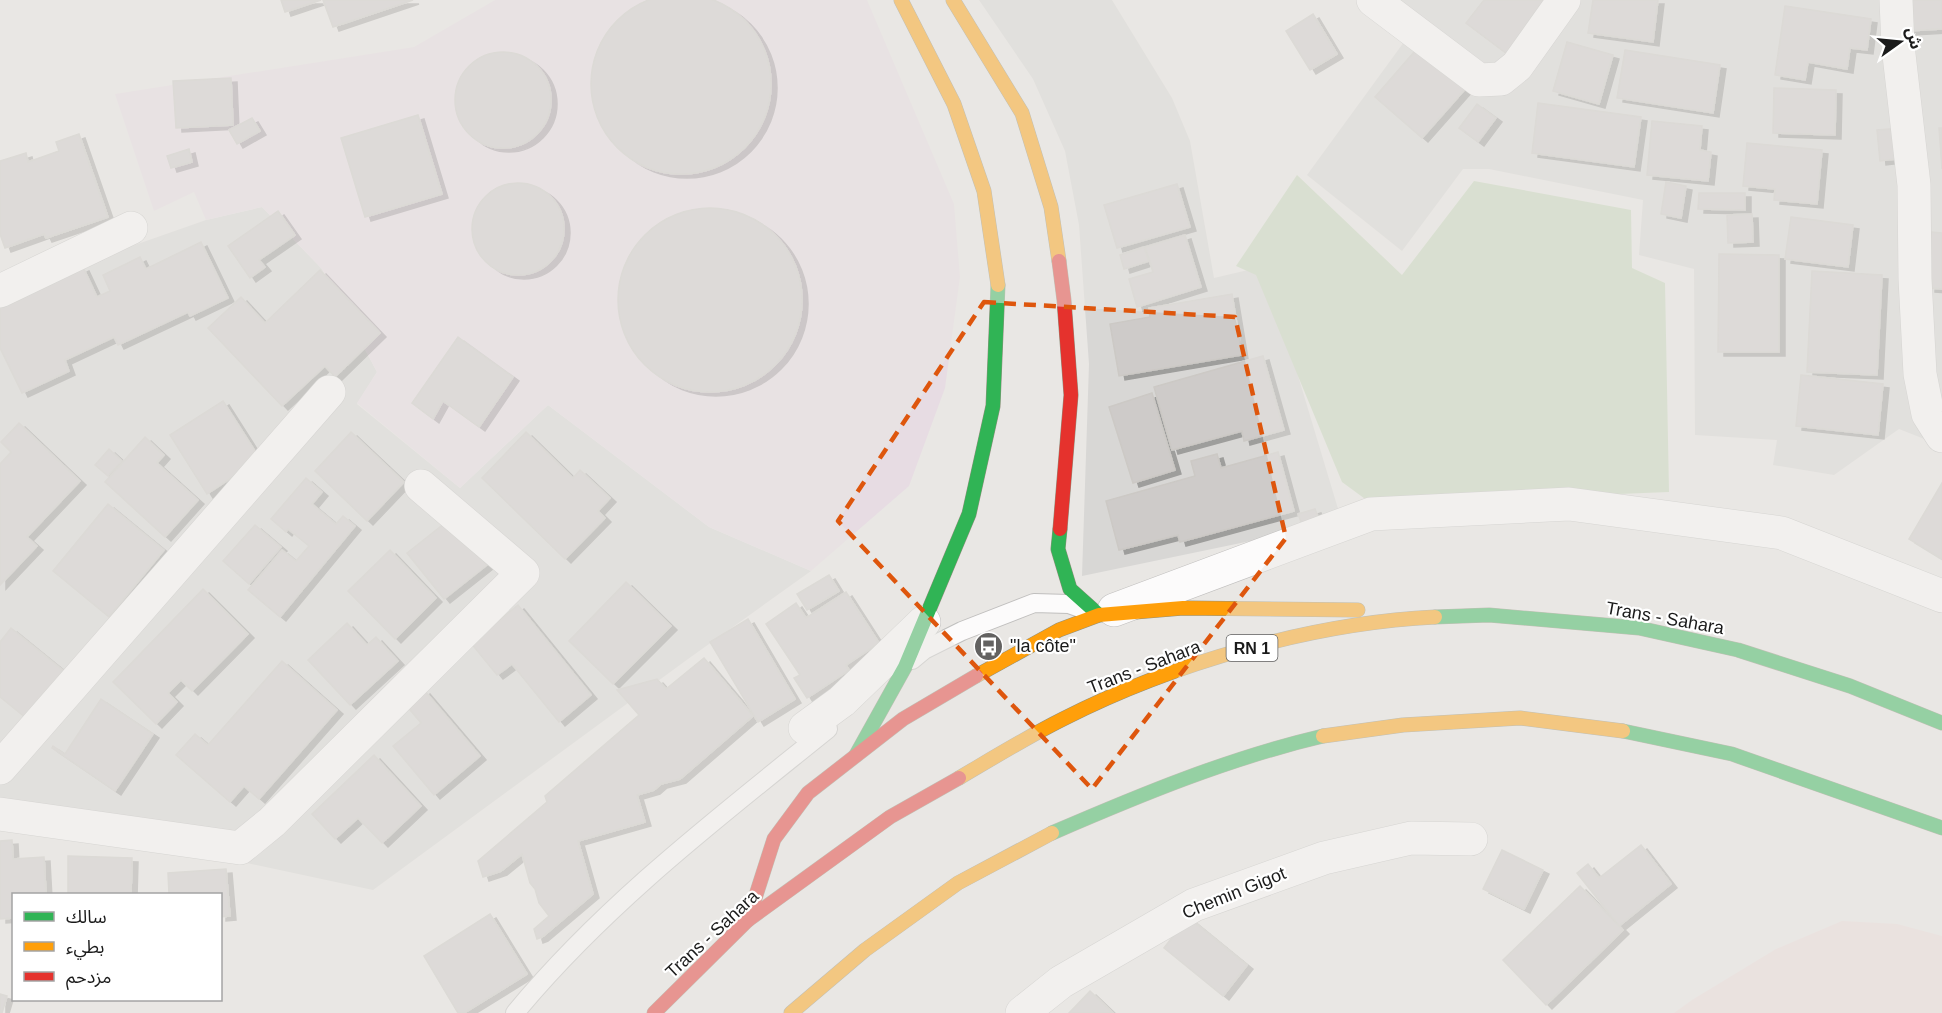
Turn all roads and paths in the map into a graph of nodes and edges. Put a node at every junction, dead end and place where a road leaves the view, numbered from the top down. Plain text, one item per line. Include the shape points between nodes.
1 (901, 0) edge
2 (953, 0) edge
3 (1372, 0) edge
4 (1564, 0) edge
5 (1896, 0) edge
6 (130, 228) dead end
7 (0, 291) edge
8 (329, 392) dead end
9 (1942, 436) edge
10 (421, 486) dead end
11 (1942, 596) edge
12 (1099, 615) junction
13 (1489, 615) junction
14 (924, 622) junction
15 (904, 666) junction
16 (1942, 723) edge
17 (806, 728) dead end
18 (856, 755) junction
19 (0, 768) edge
20 (0, 814) edge
21 (1942, 828) edge
22 (1471, 839) dead end
23 (748, 920) junction
24 (515, 1013) edge
25 (654, 1013) edge
26 (790, 1013) edge
27 (1022, 1013) edge

1 - 14 main road via 954,104 984,192 998,285 993,406 972,503
2 - 12 main road via 1022,113 1051,207 1064,300 1071,395 1058,549 1070,589
3 - 4 street via 1479,80 1501,79 1517,66
5 - 9 street via 1914,185 1920,374 1928,414
6 - 7 street
8 - 19 street
10 - 20 street via 523,573 272,822 240,848
11 - 12 street via 1782,533 1569,504 1371,514
12 - 13 main road via 1183,608 1417,609
12 - 15 lane via 1069,604 1034,603 962,631 924,650
12 - 18 main road via 1024,648 903,719
13 - 16 main road, Trans - Sahara / RN 1 via 1639,628 1738,650 1850,686
13 - 23 main road, Trans - Sahara / RN 1 via 1398,619 1287,638 1142,684 1063,719 890,817
14 - 15 main road
14 - 17 street via 842,700
15 - 18 main road
15 - 24 lane via 682,848 582,940
18 - 23 main road via 808,793 774,839
21 - 26 main road via 1732,754 1619,730 1520,718 1403,725 1321,736 1221,765 1049,834 958,883 865,950
22 - 27 street, Chemin Gigot via 1411,838 1324,858 1194,905 1061,982
23 - 25 main road, Trans - Sahara / RN 1

